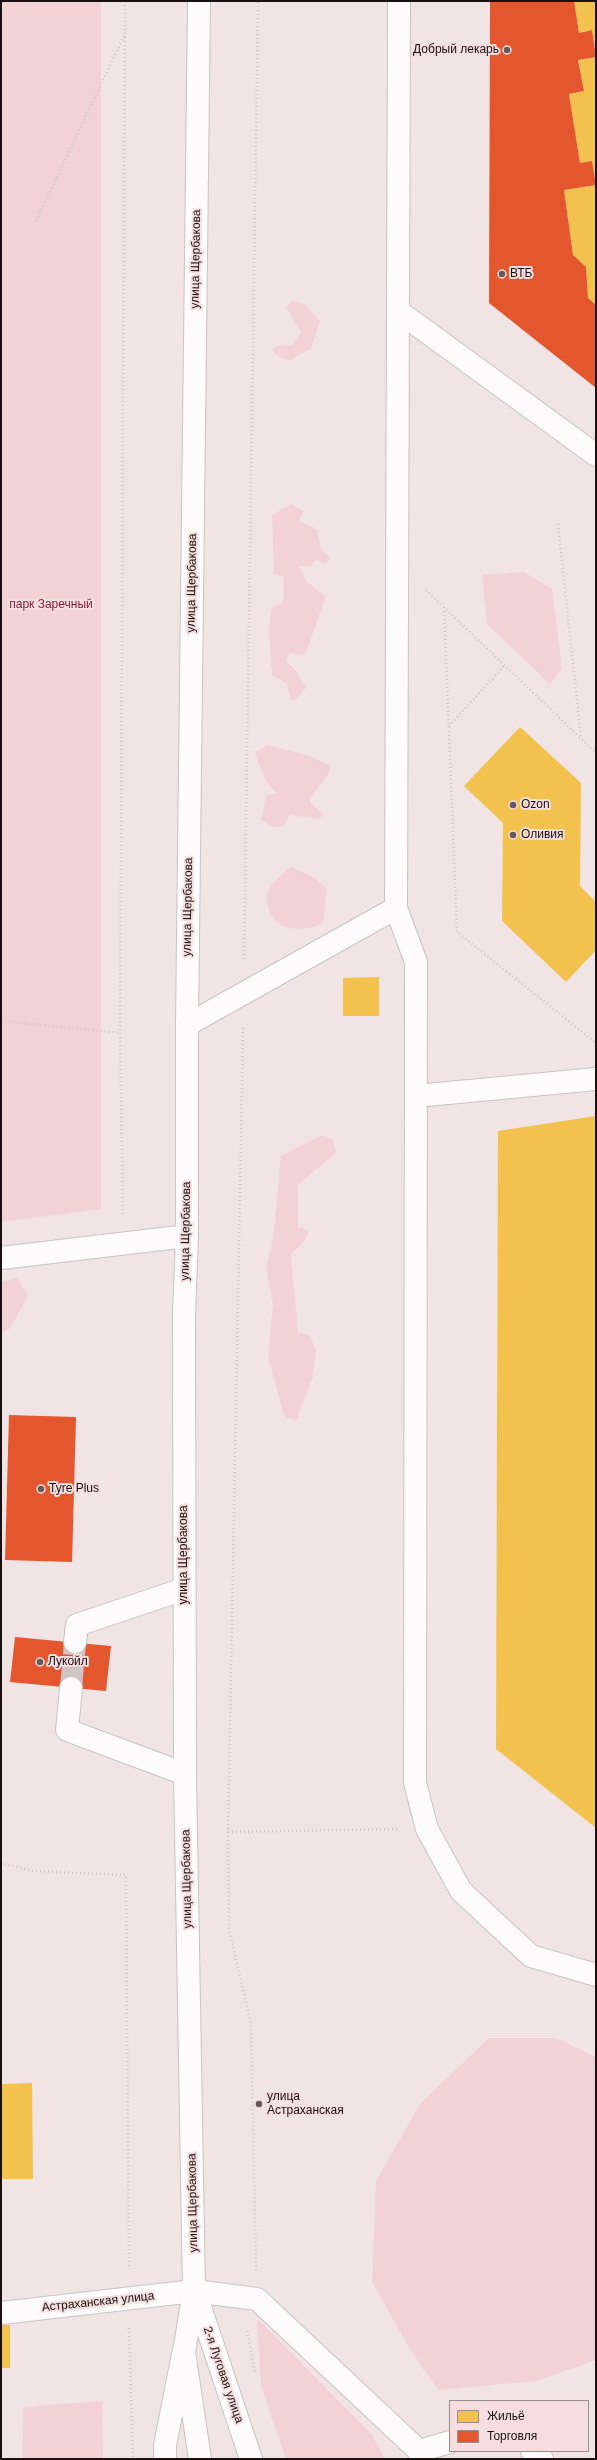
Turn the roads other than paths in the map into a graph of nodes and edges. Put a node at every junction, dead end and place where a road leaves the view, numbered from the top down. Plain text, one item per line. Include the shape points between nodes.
1 (199, 1) edge
2 (399, 1) edge
3 (398, 311) junction
4 (596, 455) edge
5 (396, 908) junction
6 (187, 1025) junction
7 (596, 1079) edge
8 (416, 1096) junction
9 (187, 1236) junction
10 (1, 1258) edge
11 (184, 1589) junction
12 (75, 1642) tunnel mouth
13 (71, 1688) tunnel mouth
14 (185, 1774) junction
15 (596, 1975) edge
16 (194, 2291) junction
17 (1, 2313) edge
18 (184, 2352) junction
19 (449, 2442) edge
20 (533, 2452) edge
21 (418, 2455) edge
22 (165, 2459) edge
23 (200, 2459) edge
24 (252, 2459) edge
25 (542, 2459) edge

1 - 6 main road, улица Щербакова
2 - 3 main road
3 - 4 main road
3 - 5 main road
5 - 6 main road
5 - 8 main road via 416,962
6 - 9 main road, улица Щербакова
7 - 8 main road
8 - 15 main road via 415,1783 427,1829 461,1891 531,1956
9 - 10 main road
9 - 11 main road, улица Щербакова via 184,1315
11 - 12 main road via 76,1624
11 - 14 main road, улица Щербакова
13 - 14 main road via 67,1730
14 - 16 main road, улица Щербакова
16 - 17 main road, Астраханская улица
16 - 18 main road, улица Щербакова
16 - 21 main road, Астраханская улица via 257,2299
16 - 24 main road, 2-я Луговая улица
18 - 22 main road, улица Щербакова via 165,2445
18 - 23 main road
19 - 21 main road
20 - 25 main road

